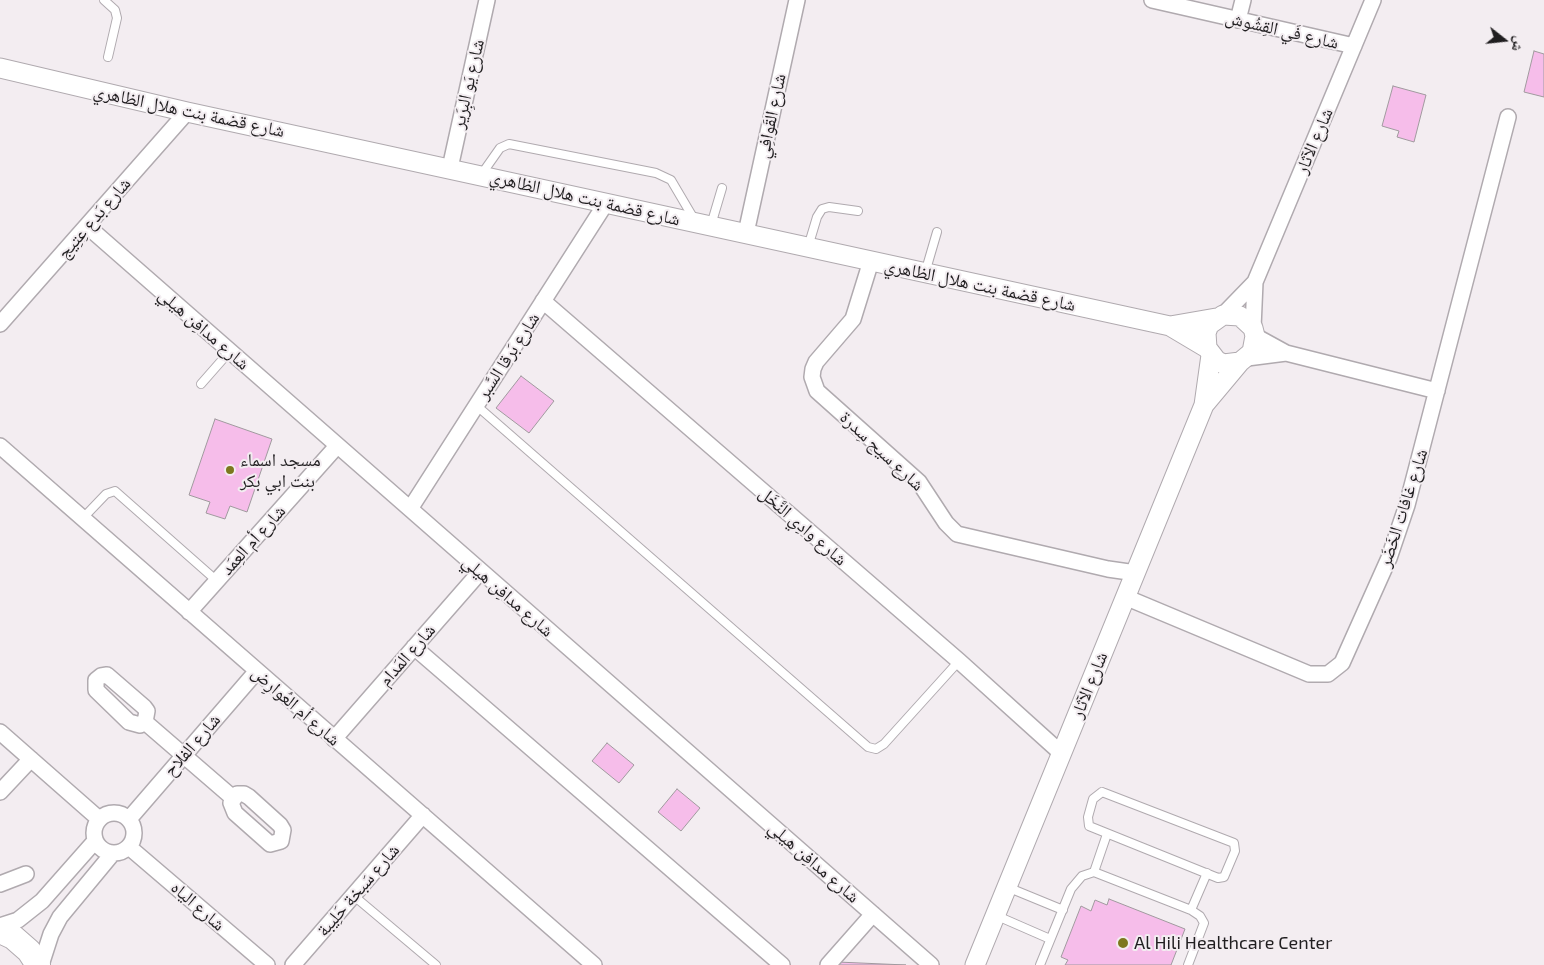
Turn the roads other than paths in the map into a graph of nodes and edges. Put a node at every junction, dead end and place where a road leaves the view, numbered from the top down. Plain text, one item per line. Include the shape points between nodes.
1 (104, 0) edge
2 (487, 0) edge
3 (797, 0) edge
4 (1152, 0) edge
5 (1243, 0) edge
6 (1372, 0) edge
7 (1238, 20) junction
8 (1354, 46) junction
9 (108, 57) dead end
10 (0, 68) edge
11 (187, 112) junction
12 (1508, 118) dead end
13 (450, 168) junction
14 (480, 175) junction
15 (722, 188) dead end
16 (606, 203) junction
17 (858, 211) dead end
18 (703, 224) junction
19 (87, 226) junction
20 (937, 232) dead end
21 (746, 233) junction
22 (808, 247) junction
23 (871, 261) junction
24 (925, 273) junction
25 (1255, 282) junction
26 (543, 301) junction
27 (1219, 317) junction
28 (0, 324) edge
29 (1170, 326) junction
30 (1254, 332) junction
31 (230, 352) junction
32 (1209, 352) junction
33 (1286, 352) junction
34 (1243, 360) junction
35 (202, 384) dead end
36 (1438, 391) junction
37 (1204, 405) junction
38 (477, 406) junction
39 (0, 446) edge
40 (336, 446) junction
41 (410, 509) junction
42 (83, 518) junction
43 (480, 572) junction
44 (1136, 573) junction
45 (217, 581) junction
46 (1125, 597) junction
47 (189, 612) junction
48 (414, 647) junction
49 (959, 661) junction
50 (256, 672) junction
51 (145, 722) dead end
52 (0, 732) edge
53 (334, 739) junction
54 (1061, 753) junction
55 (183, 757) junction
56 (31, 759) junction
57 (0, 792) edge
58 (232, 798) dead end
59 (423, 815) junction
60 (98, 819) junction
61 (129, 819) junction
62 (1107, 834) junction
63 (95, 841) junction
64 (129, 847) junction
65 (113, 853) junction
66 (1094, 872) junction
67 (1206, 873) junction
68 (26, 874) dead end
69 (0, 884) edge
70 (1007, 887) junction
71 (354, 896) junction
72 (1062, 910) junction
73 (1191, 910) junction
74 (873, 914) junction
75 (995, 915) junction
76 (0, 926) edge
77 (0, 931) edge
78 (1050, 939) junction
79 (40, 965) edge
80 (267, 965) edge
81 (294, 965) edge
82 (436, 965) edge
83 (594, 965) edge
84 (782, 965) edge
85 (828, 965) edge
86 (931, 965) edge
87 (975, 965) edge
88 (1040, 965) edge
89 (1188, 965) edge

1 - 9 lane via 115,10 118,18
2 - 13 street, شارع يَو البِرَير
3 - 21 street, شارع القَوافِي
4 - 7 street, شارع فَي القِشُوش
5 - 7 street
6 - 8 street, شارع الآثار
7 - 8 street, شارع فَي القِشُوش
8 - 25 street, شارع الآثار
10 - 11 street, شارع قضمة بنت هلال الظاهري
11 - 13 street, شارع قضمة بنت هلال الظاهري
11 - 19 street, شارع بَدع عِتِيج
12 - 36 street, شارع غافات الخَضَر
13 - 14 street, شارع قضمة بنت هلال الظاهري
14 - 16 street, شارع قضمة بنت هلال الظاهري
14 - 18 lane via 500,148 509,144 656,172 672,180
15 - 18 lane
16 - 18 street, شارع قضمة بنت هلال الظاهري
16 - 26 street, شارع بَرقا السَّبر
17 - 22 lane via 822,209
18 - 21 street, شارع قضمة بنت هلال الظاهري
19 - 28 street, شارع بَدع عِتِيج
19 - 31 street, شارع مدافِن هيلي
20 - 24 lane
21 - 22 street, شارع قضمة بنت هلال الظاهري
22 - 23 street, شارع قضمة بنت هلال الظاهري
23 - 24 street, شارع قضمة بنت هلال الظاهري
23 - 44 street, شارع سيح سِدرة via 853,319 812,369 818,391 919,482 956,534
24 - 29 street, شارع قضمة بنت هلال الظاهري
25 - 27 street, شارع الآثار
25 - 30 street, شارع الآثار
26 - 38 street, شارع بَرقا السَّبر
26 - 49 street, شارع وادِي النَّخَل
27 - 29 street, شارع قضمة بنت هلال الظاهري
27 - 30 street via 1240,316
27 - 32 street via 1206,333
29 - 32 street, شارع قضمة بنت هلال الظاهري
30 - 33 street
30 - 34 street via 1255,345
31 - 35 lane
31 - 40 street, شارع مدافِن هيلي
32 - 34 street via 1224,364
32 - 37 street, شارع الآثار
33 - 34 street
33 - 36 street
34 - 37 street, شارع الآثار
36 - 46 street, شارع غافات الخَضَر via 1397,536 1345,658 1333,672 1322,676 1309,674
37 - 44 street, شارع الآثار
38 - 41 street, شارع بَرقا السَّبر
38 - 49 lane via 868,747 876,749 884,744
39 - 42 street, شارع أم العُوارِض
40 - 41 street, شارع مدافِن هيلي
40 - 45 street, شارع أم العِمَد
41 - 43 street, شارع مدافِن هيلي
42 - 45 lane via 106,494 115,491
42 - 47 street, شارع أم العُوارِض
43 - 48 street, شارع المَدام
43 - 74 street, شارع مدافِن هيلي
44 - 46 street, شارع الآثار
45 - 47 street, شارع أم العِمَد
46 - 54 street, شارع الآثار
47 - 50 street, شارع أم العُوارِض
48 - 53 street, شارع المَدام
48 - 84 street
49 - 54 street, شارع وادِي النَّخَل
50 - 53 street, شارع أم العُوارِض
50 - 55 street, شارع الفلاح
51 - 55 street
52 - 56 street
53 - 59 street, شارع أم العُوارِض
54 - 70 street, شارع الآثار
55 - 58 street
55 - 61 street, شارع الفلاح
56 - 57 street
56 - 60 street
59 - 71 street, شارع سَبخة حَلِيبة
59 - 83 street, شارع أم العُوارِض
60 - 61 street via 114,812
60 - 63 street
61 - 64 street via 135,833
62 - 66 lane
62 - 67 lane
62 - 67 lane via 1093,829 1087,822 1093,799 1102,792 1234,843 1235,851 1224,877 1220,879
63 - 65 street via 102,850
63 - 76 street via 42,901 18,920
64 - 65 street
64 - 80 street, شارع الياه
65 - 79 street via 60,917
66 - 72 lane via 1076,881
66 - 73 lane
67 - 73 lane
68 - 69 street
70 - 72 lane
70 - 75 street, شارع الآثار
71 - 81 street, شارع سَبخة حَلِيبة
71 - 82 lane
72 - 78 lane
73 - 89 lane via 1204,923
74 - 85 street
74 - 86 street, شارع مدافِن هيلي
75 - 78 lane
75 - 87 street, شارع الآثار
77 - 79 highway via 14,937
78 - 88 lane

